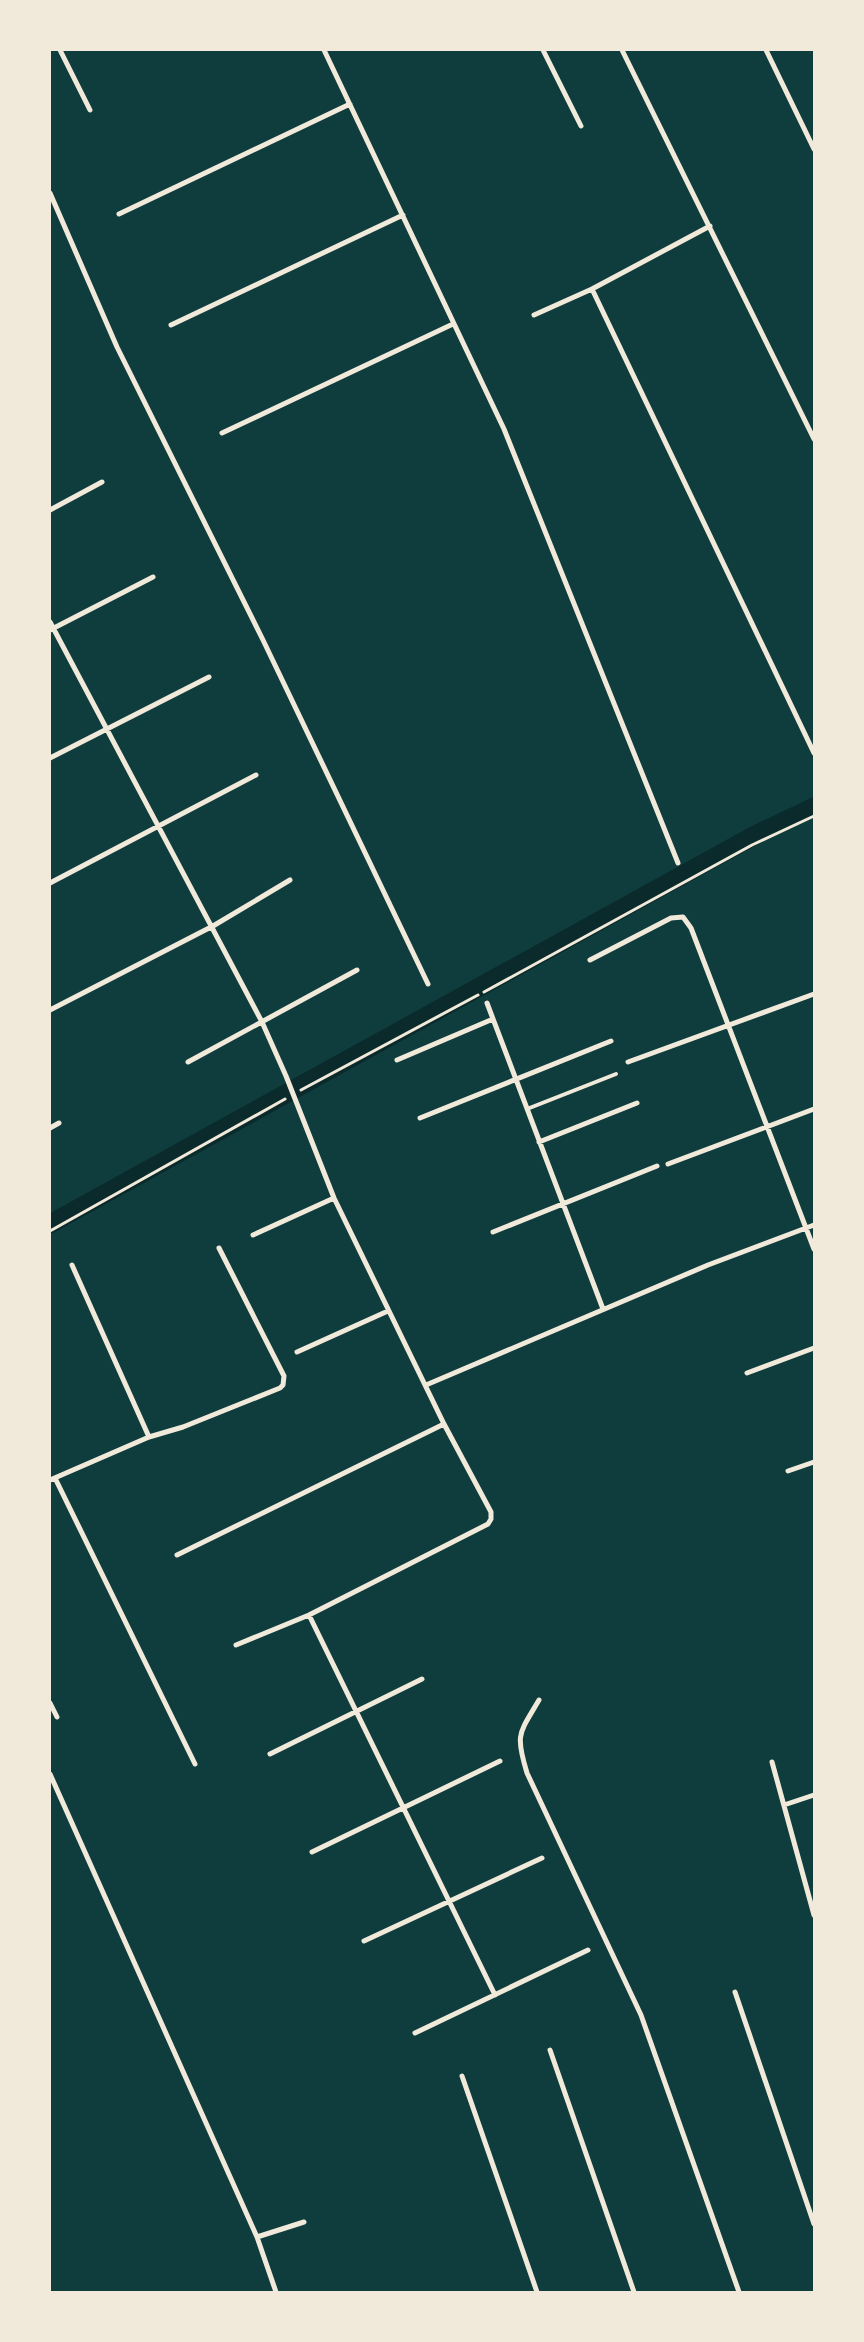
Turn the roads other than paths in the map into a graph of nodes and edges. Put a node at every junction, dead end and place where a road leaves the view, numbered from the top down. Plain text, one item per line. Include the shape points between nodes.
1 (60, 50) edge
2 (324, 50) edge
3 (543, 50) edge
4 (622, 50) edge
5 (766, 50) edge
6 (350, 104) junction
7 (90, 110) dead end
8 (581, 126) dead end
9 (814, 149) edge
10 (50, 193) edge
11 (119, 214) dead end
12 (403, 215) junction
13 (710, 226) junction
14 (592, 290) junction
15 (534, 314) dead end
16 (454, 324) junction
17 (171, 325) dead end
18 (222, 433) dead end
19 (814, 439) edge
20 (102, 482) dead end
21 (50, 510) edge
22 (153, 577) dead end
23 (50, 622) edge
24 (52, 630) edge
25 (209, 677) dead end
26 (108, 728) junction
27 (814, 753) edge
28 (50, 758) edge
29 (256, 775) dead end
30 (159, 827) junction
31 (678, 863) dead end
32 (290, 880) dead end
33 (50, 883) edge
34 (213, 926) junction
35 (590, 960) dead end
36 (356, 970) dead end
37 (428, 984) dead end
38 (814, 994) edge
39 (487, 1003) dead end
40 (50, 1010) edge
41 (493, 1018) junction
42 (262, 1022) junction
43 (728, 1026) junction
44 (611, 1040) dead end
45 (397, 1060) dead end
46 (188, 1062) dead end
47 (628, 1062) dead end
48 (616, 1074) dead end
49 (516, 1079) junction
50 (636, 1104) dead end
51 (527, 1109) junction
52 (814, 1109) edge
53 (420, 1118) dead end
54 (59, 1123) dead end
55 (767, 1127) junction
56 (50, 1128) edge
57 (539, 1142) junction
58 (668, 1164) dead end
59 (657, 1166) dead end
60 (334, 1198) junction
61 (562, 1203) junction
62 (814, 1225) edge
63 (806, 1228) junction
64 (493, 1232) dead end
65 (253, 1235) dead end
66 (219, 1248) dead end
67 (814, 1249) edge
68 (72, 1265) dead end
69 (603, 1309) junction
70 (388, 1311) junction
71 (814, 1348) edge
72 (297, 1352) dead end
73 (747, 1373) dead end
74 (426, 1385) junction
75 (444, 1424) junction
76 (149, 1437) junction
77 (814, 1462) edge
78 (788, 1471) dead end
79 (53, 1479) edge
80 (177, 1555) dead end
81 (308, 1615) junction
82 (236, 1645) dead end
83 (422, 1679) dead end
84 (540, 1700) dead end
85 (50, 1703) edge
86 (356, 1712) junction
87 (57, 1717) dead end
88 (270, 1754) dead end
89 (500, 1761) dead end
90 (772, 1762) dead end
91 (195, 1764) dead end
92 (50, 1774) edge
93 (814, 1795) edge
94 (784, 1805) junction
95 (402, 1807) junction
96 (312, 1852) dead end
97 (542, 1858) dead end
98 (449, 1902) junction
99 (813, 1905) edge
100 (814, 1915) edge
101 (364, 1941) dead end
102 (588, 1950) dead end
103 (735, 1992) dead end
104 (495, 1995) junction
105 (415, 2033) dead end
106 (550, 2050) dead end
107 (462, 2076) dead end
108 (304, 2222) dead end
109 (814, 2224) edge
110 (257, 2237) junction
111 (276, 2292) edge
112 (537, 2292) edge
113 (634, 2292) edge
114 (739, 2292) edge

1 - 7 street
2 - 6 street
3 - 8 street
4 - 13 street
5 - 9 street
6 - 11 street
6 - 12 street
10 - 37 street via 117,347 263,640
12 - 16 street
12 - 17 street
13 - 14 street
13 - 19 street
14 - 15 street
14 - 27 street
16 - 18 street
16 - 31 street via 504,428
20 - 21 street
22 - 24 street
23 - 24 street
24 - 26 street
25 - 26 street
26 - 28 street
26 - 30 street
29 - 30 street
30 - 33 street
30 - 34 street
32 - 34 street
34 - 40 street
34 - 42 street
35 - 43 street via 671,918 683,917 691,928
36 - 42 street
38 - 43 street
39 - 41 street
41 - 45 street
41 - 49 street
42 - 46 street
42 - 60 street
43 - 47 street
43 - 55 street
44 - 49 street
48 - 51 lane
49 - 51 street
49 - 53 street
50 - 57 street
51 - 57 street
52 - 55 street
54 - 56 street
55 - 58 street
55 - 63 street
57 - 61 street
59 - 61 street
60 - 65 street
60 - 70 street
61 - 64 street
61 - 69 street
62 - 63 street
63 - 67 street
63 - 69 street
66 - 76 street via 284,1376 283,1385 183,1427
68 - 76 street
69 - 74 street
70 - 72 street
70 - 74 street
71 - 73 street
74 - 75 street
75 - 80 street
75 - 81 street via 491,1512 488,1524
76 - 79 street
77 - 78 street
79 - 91 street
81 - 82 street
81 - 86 street
83 - 86 street
84 - 114 street via 519,1736 527,1773 641,2014
85 - 87 street
86 - 88 street
86 - 95 street
89 - 95 street
90 - 94 street
92 - 110 street
93 - 94 street
94 - 99 street
95 - 96 street
95 - 98 street
97 - 98 street
98 - 101 street
98 - 104 street
99 - 100 street
102 - 104 street
103 - 109 street
104 - 105 street
106 - 113 street
107 - 112 street
108 - 110 street
110 - 111 street

